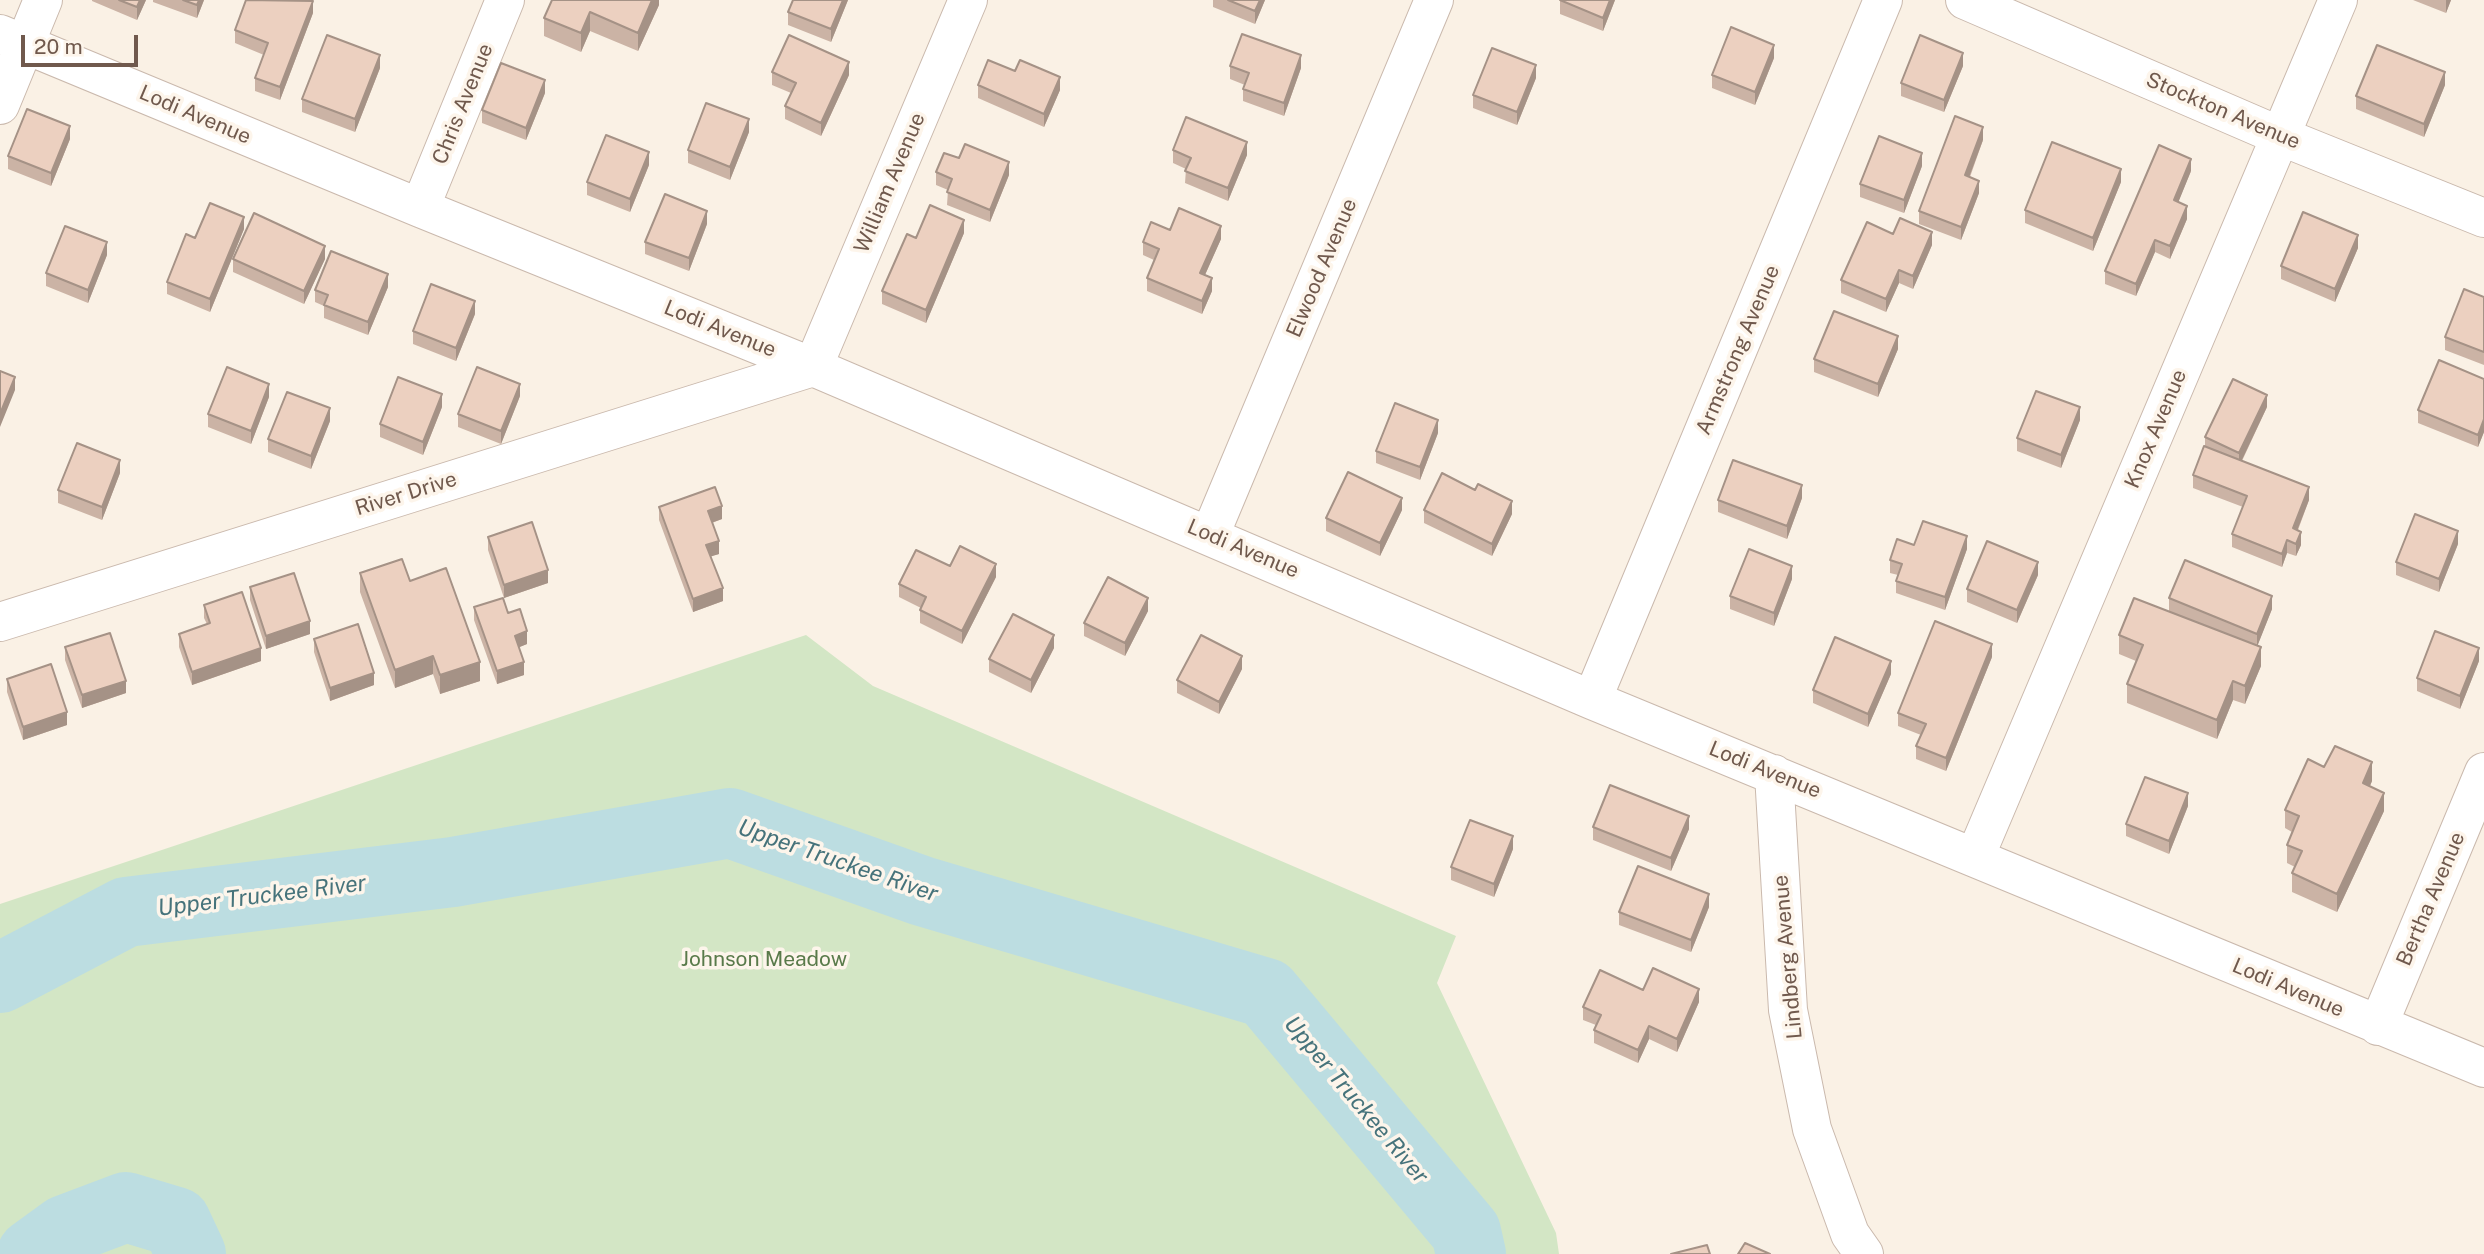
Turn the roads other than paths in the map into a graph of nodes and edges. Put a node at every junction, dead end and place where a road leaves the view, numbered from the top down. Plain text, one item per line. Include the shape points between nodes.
1 (43, 0) edge
2 (505, 0) edge
3 (968, 0) edge
4 (1434, 0) edge
5 (1883, 0) edge
6 (1965, 0) edge
7 (2338, 0) edge
8 (13, 39) edge
9 (0, 104) edge
10 (2280, 136) junction
11 (420, 208) junction
12 (2484, 218) edge
13 (813, 367) junction
14 (1210, 535) junction
15 (0, 622) edge
16 (1592, 700) junction
17 (2484, 772) edge
18 (1774, 774) junction
19 (1975, 857) junction
20 (2378, 1026) junction
21 (2484, 1068) edge
22 (1864, 1254) edge

1 - 8 street
2 - 11 street, Chris Avenue
3 - 13 street, William Avenue
4 - 14 street, Elwood Avenue
5 - 16 street, Armstrong Avenue
6 - 10 street, Stockton Avenue
7 - 10 street, Knox Avenue
8 - 9 street
8 - 11 street, Lodi Avenue
10 - 12 street, Stockton Avenue
10 - 19 street, Knox Avenue
11 - 13 street, Lodi Avenue
13 - 14 street, Lodi Avenue
13 - 15 street, River Drive
14 - 16 street, Lodi Avenue
16 - 18 street, Lodi Avenue
17 - 20 street, Bertha Avenue
18 - 19 street, Lodi Avenue
18 - 22 street, Lindberg Avenue via 1788,1010 1812,1129 1850,1234
19 - 20 street, Lodi Avenue
20 - 21 street, Lodi Avenue

